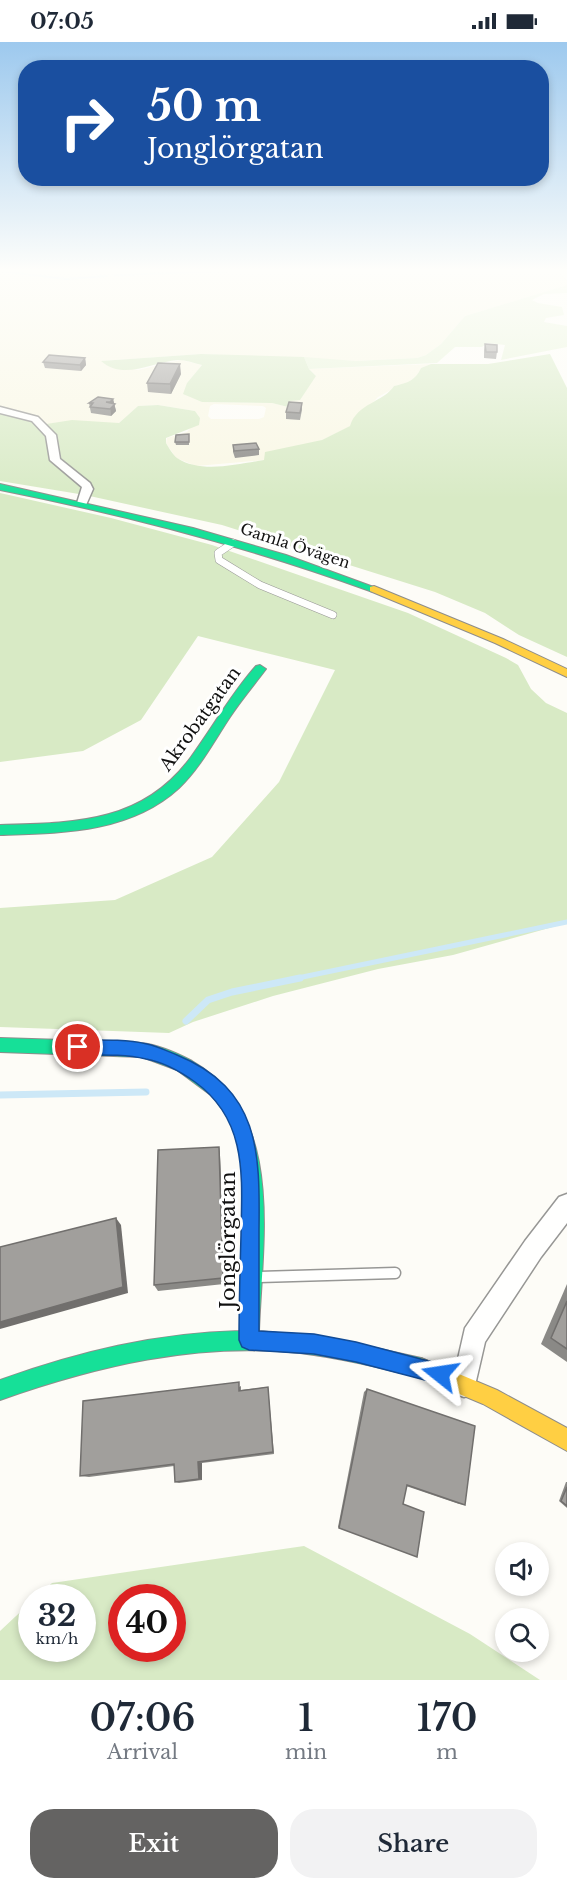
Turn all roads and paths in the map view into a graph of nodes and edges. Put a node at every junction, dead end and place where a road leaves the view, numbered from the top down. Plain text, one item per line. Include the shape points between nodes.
1 (0, 410) edge
2 (0, 487) edge
3 (82, 503) junction
4 (233, 543) junction
5 (333, 615) dead end
6 (260, 669) dead end
7 (567, 673) edge
8 (0, 830) edge
9 (0, 1045) edge
10 (567, 1205) edge
11 (395, 1273) dead end
12 (250, 1277) junction
13 (249, 1340) junction
14 (464, 1385) junction
15 (0, 1390) edge
16 (567, 1440) edge

1 - 3 street via 35,419 51,435 55,460 88,489
2 - 3 street, Gamla Övägen
3 - 4 street, Gamla Övägen
4 - 5 lane via 218,553 219,560 227,566
4 - 7 street, Gamla Övägen via 403,600
6 - 8 street, Akrobatgatan via 242,687 183,777 151,806 92,826
9 - 12 street, Jonglörgatan via 150,1052 189,1068 216,1087 242,1128 251,1170
10 - 14 street via 474,1337
11 - 12 lane
12 - 13 street, Jonglörgatan
13 - 14 street via 314,1344 356,1352 440,1374
13 - 15 street via 172,1342 110,1353 49,1370
14 - 16 street

